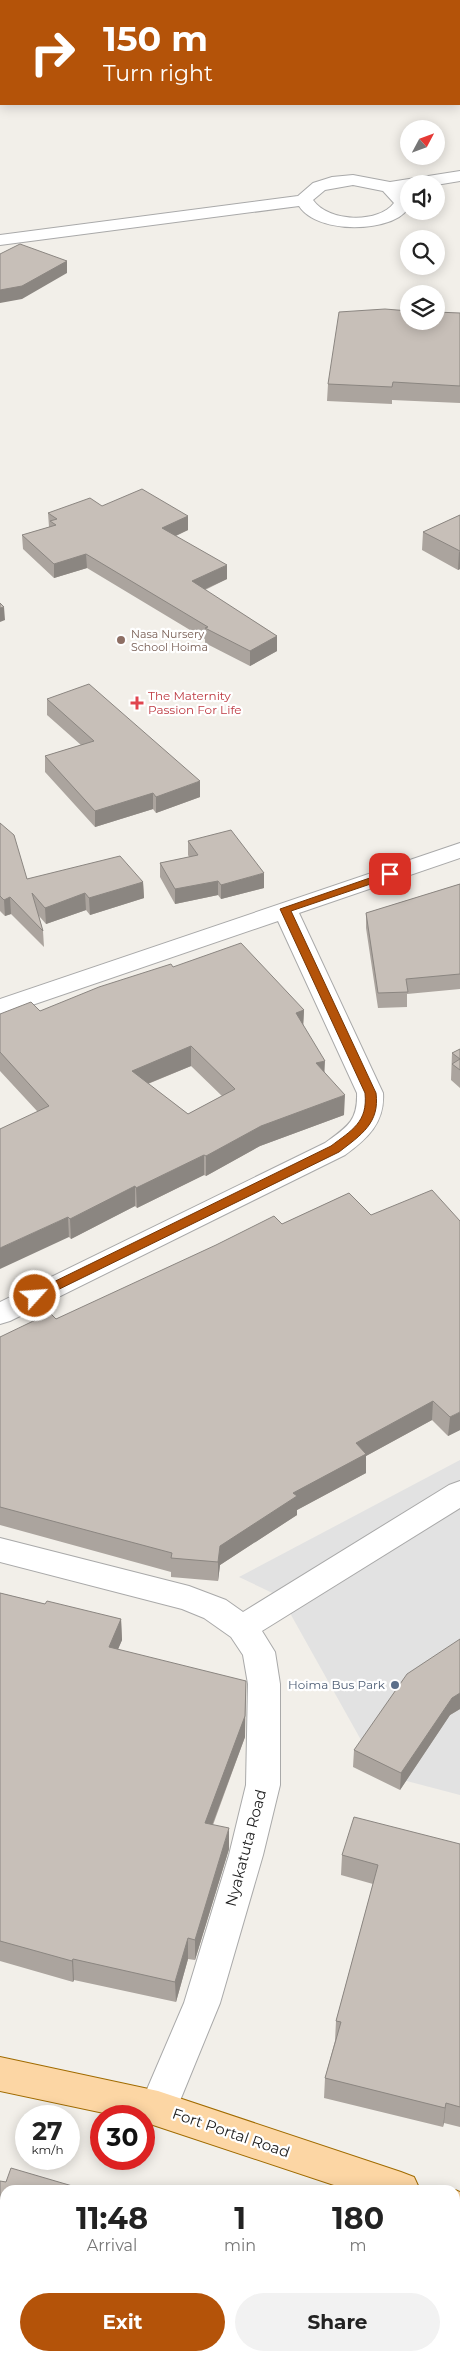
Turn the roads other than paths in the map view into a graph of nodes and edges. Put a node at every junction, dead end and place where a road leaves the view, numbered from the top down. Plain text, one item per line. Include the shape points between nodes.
1 (460, 176) edge
2 (388, 187) junction
3 (304, 200) junction
4 (0, 240) edge
5 (460, 850) edge
6 (285, 909) junction
7 (4, 1001) edge
8 (0, 1314) edge
9 (460, 1493) edge
10 (0, 1550) edge
11 (242, 1628) junction
12 (0, 2074) edge
13 (158, 2108) junction
14 (386, 2185) edge

1 - 2 street
2 - 3 street via 363,181 334,182 308,192
2 - 3 street via 400,194 403,203 396,212 382,218 328,219 315,214
3 - 4 street
5 - 6 street
6 - 7 street
6 - 8 street via 370,1093 369,1118 335,1149
9 - 11 street
10 - 11 street, Nyakatuta Road via 189,1598 215,1609
11 - 13 street, Nyakatuta Road via 259,1652 264,1684 263,1784 246,1855 202,2003
12 - 13 main road, Fort Portal Road
13 - 14 main road, Fort Portal Road

